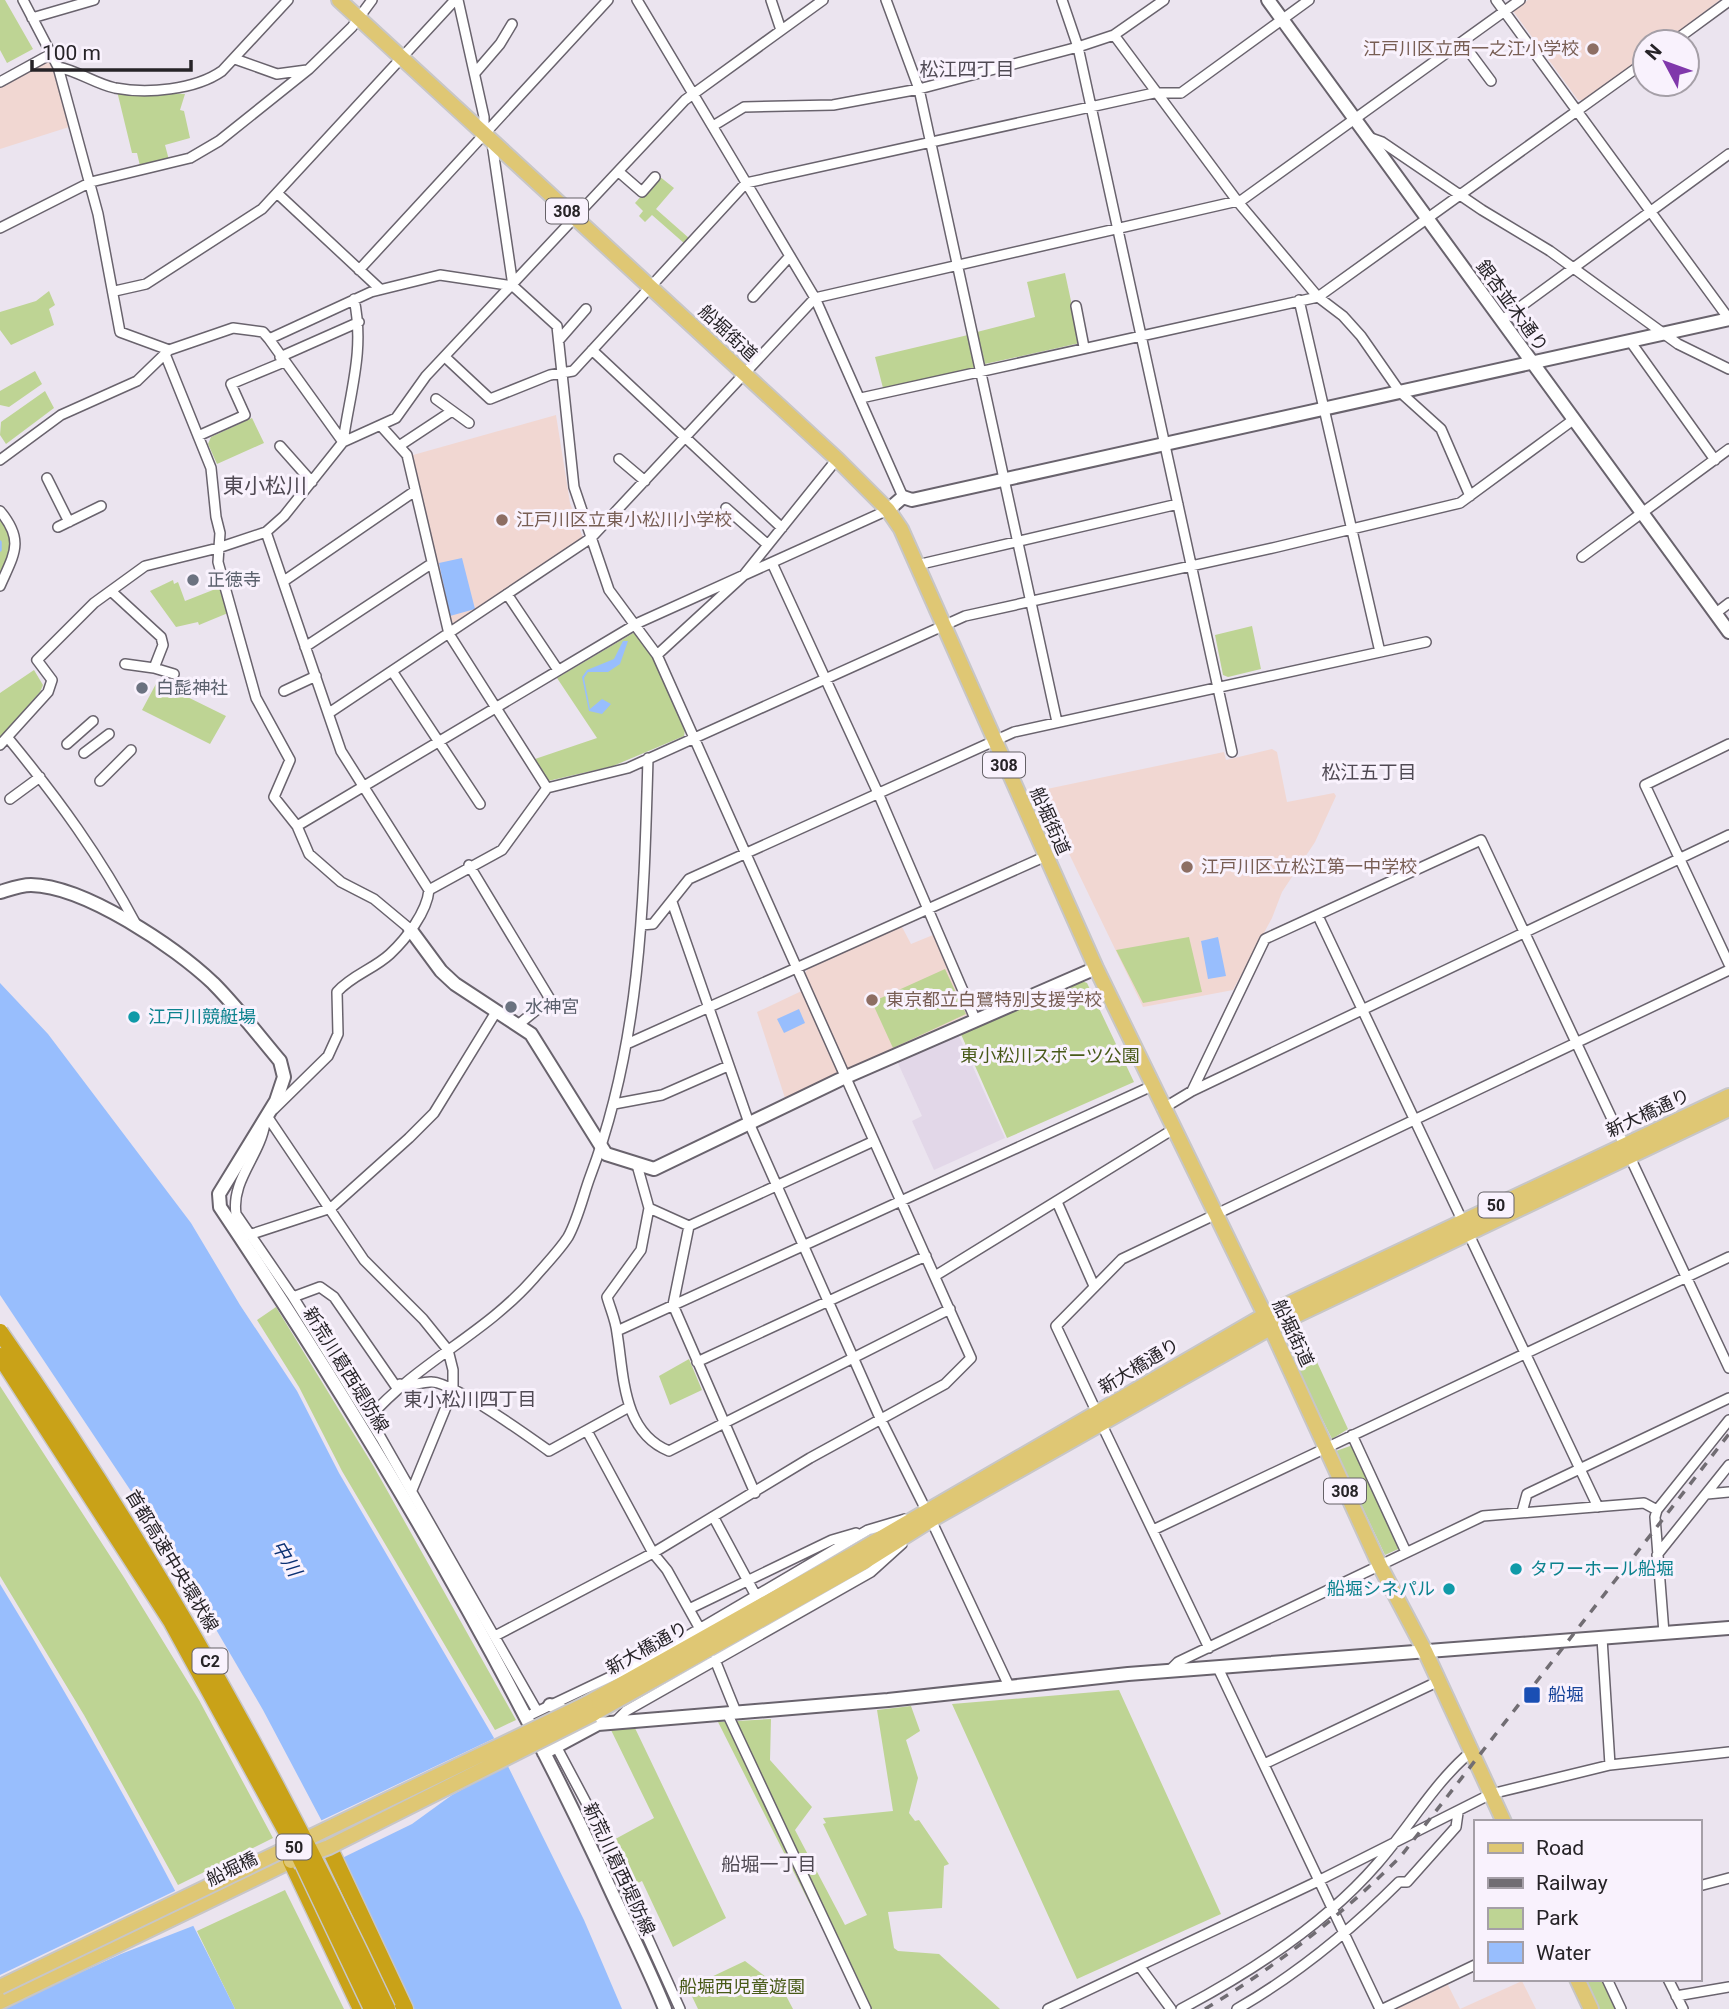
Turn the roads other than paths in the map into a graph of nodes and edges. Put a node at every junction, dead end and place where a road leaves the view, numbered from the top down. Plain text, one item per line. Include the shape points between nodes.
1 (23, 0) edge
2 (94, 0) edge
3 (288, 0) edge
4 (340, 0) edge
5 (372, 0) edge
6 (457, 0) edge
7 (608, 0) edge
8 (637, 0) edge
9 (771, 0) edge
10 (823, 0) edge
11 (886, 0) edge
12 (1062, 0) edge
13 (1164, 0) edge
14 (1268, 0) edge
15 (1309, 0) edge
16 (1496, 0) edge
17 (1520, 0) edge
18 (1729, 1) edge
19 (1506, 14) junction
20 (357, 16) junction
21 (32, 18) junction
22 (1284, 19) junction
23 (512, 24) dead end
24 (1692, 28) edge
25 (781, 30) junction
26 (1114, 35) junction
27 (1462, 42) junction
28 (1078, 47) junction
29 (51, 54) junction
30 (403, 57) junction
31 (235, 59) junction
32 (58, 67) junction
33 (309, 69) junction
34 (1631, 72) edge
35 (475, 73) junction
36 (1491, 81) dead end
37 (0, 82) edge
38 (919, 89) junction
39 (693, 93) junction
40 (1154, 93) junction
41 (1090, 107) junction
42 (1578, 111) junction
43 (1356, 120) junction
44 (713, 126) junction
45 (1368, 137) junction
46 (488, 139) junction
47 (930, 142) junction
48 (1729, 154) edge
49 (619, 172) junction
50 (655, 177) dead end
51 (746, 183) junction
52 (88, 184) junction
53 (277, 193) junction
54 (1461, 196) junction
55 (1238, 202) junction
56 (1652, 211) junction
57 (576, 219) junction
58 (1428, 221) junction
59 (0, 229) edge
60 (1117, 229) junction
61 (790, 256) junction
62 (957, 264) junction
63 (1574, 268) junction
64 (359, 270) junction
65 (513, 286) junction
66 (650, 287) junction
67 (380, 289) junction
68 (115, 291) junction
69 (753, 297) dead end
70 (815, 298) junction
71 (1318, 298) junction
72 (354, 299) junction
73 (1299, 300) junction
74 (1076, 306) dead end
75 (586, 309) dead end
76 (1729, 319) edge
77 (1501, 321) junction
78 (359, 322) junction
79 (1664, 334) junction
80 (1141, 335) junction
81 (270, 339) junction
82 (559, 340) junction
83 (1629, 341) junction
84 (1084, 347) junction
85 (592, 350) junction
86 (167, 352) junction
87 (445, 358) junction
88 (282, 360) junction
89 (1531, 363) junction
90 (1729, 369) edge
91 (981, 370) junction
92 (564, 373) junction
93 (743, 374) junction
94 (1400, 392) junction
95 (861, 398) junction
96 (436, 399) dead end
97 (1325, 408) junction
98 (452, 411) junction
99 (1573, 420) junction
100 (469, 423) dead end
101 (381, 426) junction
102 (198, 436) junction
103 (685, 438) junction
104 (343, 442) junction
105 (1165, 443) junction
106 (280, 446) dead end
107 (399, 446) junction
108 (1729, 449) edge
109 (619, 459) dead end
110 (836, 459) junction
111 (0, 460) edge
112 (1715, 460) junction
113 (47, 478) dead end
114 (1005, 479) junction
115 (645, 481) junction
116 (312, 482) junction
117 (415, 491) junction
118 (1470, 496) junction
119 (903, 497) junction
120 (1178, 504) junction
121 (102, 506) dead end
122 (726, 508) dead end
123 (888, 510) junction
124 (0, 511) edge
125 (1641, 513) junction
126 (69, 522) junction
127 (58, 527) dead end
128 (782, 528) junction
129 (1353, 530) junction
130 (266, 532) junction
131 (591, 538) junction
132 (1017, 540) junction
133 (768, 545) junction
134 (218, 548) junction
135 (1582, 557) dead end
136 (772, 564) junction
137 (431, 565) junction
138 (917, 565) junction
139 (1191, 566) junction
140 (743, 576) junction
141 (284, 581) junction
142 (0, 586) edge
143 (111, 591) junction
144 (507, 594) junction
145 (1031, 601) junction
146 (1729, 603) edge
147 (1716, 613) junction
148 (634, 625) junction
149 (944, 625) junction
150 (1729, 632) edge
151 (449, 634) junction
152 (1426, 642) dead end
153 (305, 647) junction
154 (1380, 652) junction
155 (657, 655) junction
156 (125, 664) dead end
157 (154, 668) junction
158 (558, 670) junction
159 (392, 671) junction
160 (174, 674) dead end
161 (316, 676) junction
162 (824, 679) junction
163 (1218, 687) junction
164 (284, 691) dead end
165 (495, 708) junction
166 (329, 713) junction
167 (93, 721) dead end
168 (1057, 722) junction
169 (109, 734) dead end
170 (695, 736) junction
171 (8, 738) junction
172 (994, 741) junction
173 (438, 742) junction
174 (67, 744) dead end
175 (1729, 744) edge
176 (0, 745) edge
177 (131, 750) dead end
178 (1232, 752) dead end
179 (84, 753) dead end
180 (648, 758) junction
181 (40, 777) junction
182 (100, 780) dead end
183 (362, 787) junction
184 (547, 789) junction
185 (877, 793) junction
186 (10, 799) dead end
187 (480, 804) dead end
188 (297, 825) junction
189 (1729, 835) edge
190 (747, 853) junction
191 (1044, 857) junction
192 (1680, 858) junction
193 (469, 865) junction
194 (429, 890) junction
195 (0, 892) edge
196 (672, 902) junction
197 (926, 909) junction
198 (1318, 916) junction
199 (641, 925) junction
200 (138, 928) junction
201 (410, 929) junction
202 (1525, 934) junction
203 (1729, 964) edge
204 (796, 966) junction
205 (1096, 968) junction
206 (1729, 970) edge
207 (708, 1006) junction
208 (496, 1012) junction
209 (1363, 1012) junction
210 (976, 1021) junction
211 (519, 1024) junction
212 (1576, 1042) junction
213 (629, 1043) junction
214 (728, 1066) junction
215 (846, 1078) junction
216 (1152, 1086) junction
217 (1192, 1091) junction
218 (1729, 1096) edge
219 (614, 1104) junction
220 (1163, 1109) junction
221 (1729, 1109) edge
222 (267, 1116) junction
223 (1415, 1121) junction
224 (749, 1124) junction
225 (1172, 1130) junction
226 (874, 1141) junction
227 (601, 1148) junction
228 (1628, 1151) junction
229 (637, 1165) junction
230 (776, 1186) junction
231 (901, 1200) junction
232 (1056, 1202) junction
233 (331, 1208) junction
234 (649, 1208) junction
235 (1216, 1216) junction
236 (689, 1226) junction
237 (1465, 1227) junction
238 (249, 1235) junction
239 (803, 1245) junction
240 (926, 1256) junction
241 (1729, 1257) edge
242 (935, 1276) junction
243 (1687, 1277) junction
244 (1094, 1286) junction
245 (293, 1297) junction
246 (828, 1301) junction
247 (673, 1305) junction
248 (950, 1309) junction
249 (1267, 1322) junction
250 (617, 1331) junction
251 (0, 1332) edge
252 (448, 1350) junction
253 (1525, 1353) junction
254 (0, 1356) edge
255 (853, 1358) junction
256 (697, 1362) junction
257 (1729, 1368) edge
258 (398, 1386) junction
259 (453, 1390) junction
260 (1729, 1398) edge
261 (629, 1407) junction
262 (369, 1418) junction
263 (880, 1418) junction
264 (1099, 1418) junction
265 (1729, 1420) edge
266 (724, 1423) junction
267 (587, 1430) junction
268 (1352, 1435) junction
269 (1325, 1448) junction
270 (1729, 1465) edge
271 (391, 1468) junction
272 (1580, 1468) junction
273 (412, 1490) junction
274 (1729, 1492) edge
275 (755, 1493) junction
276 (1707, 1494) junction
277 (1598, 1507) junction
278 (1657, 1510) junction
279 (1522, 1512) junction
280 (714, 1518) junction
281 (925, 1518) junction
282 (868, 1530) junction
283 (1153, 1530) junction
284 (1406, 1552) junction
285 (653, 1553) junction
286 (1657, 1555) junction
287 (1380, 1566) junction
288 (747, 1580) junction
289 (756, 1596) junction
290 (689, 1609) junction
291 (1729, 1628) edge
292 (700, 1629) junction
293 (1664, 1633) junction
294 (495, 1636) junction
295 (1602, 1638) junction
296 (1209, 1648) junction
297 (1425, 1651) junction
298 (715, 1660) junction
299 (1218, 1668) junction
300 (1169, 1671) junction
301 (1439, 1681) junction
302 (1009, 1686) junction
303 (538, 1711) junction
304 (732, 1712) junction
305 (592, 1714) junction
306 (614, 1723) junction
307 (556, 1746) junction
308 (1729, 1752) edge
309 (544, 1753) junction
310 (1465, 1757) dead end
311 (1264, 1764) junction
312 (1610, 1765) junction
313 (1491, 1794) junction
314 (1458, 1813) junction
315 (1503, 1820) edge
316 (301, 1843) junction
317 (1390, 1846) junction
318 (329, 1847) junction
319 (291, 1861) junction
320 (1729, 1878) edge
321 (1320, 1881) junction
322 (1701, 1885) edge
323 (1331, 1907) junction
324 (1344, 1933) junction
325 (1474, 1965) edge
326 (1140, 1967) junction
327 (1578, 1981) edge
328 (1608, 1981) edge
329 (1669, 1981) edge
330 (0, 1987) edge
331 (1729, 1987) edge
332 (1676, 1996) junction
333 (0, 2002) edge
334 (361, 2009) edge
335 (372, 2009) edge
336 (387, 2009) edge
337 (405, 2009) edge
338 (665, 2009) edge
339 (680, 2009) edge
340 (866, 2009) edge
341 (1048, 2009) edge
342 (1171, 2009) edge
343 (1181, 2009) edge
344 (1237, 2009) edge
345 (1382, 2009) edge
346 (1591, 2009) edge
347 (1621, 2009) edge
348 (1683, 2009) edge

1 - 21 street
2 - 21 street
3 - 31 street
4 - 20 main road, 船堀街道 / 308
5 - 20 street
6 - 30 street
6 - 35 street
7 - 46 street
8 - 39 street
9 - 25 street
10 - 25 street
11 - 38 street
12 - 28 street
13 - 26 street
14 - 22 street, 銀杏並木通り
15 - 22 street
16 - 19 street
17 - 19 street
18 - 24 street
19 - 27 street
19 - 42 street
20 - 30 main road, 船堀街道 / 308
20 - 33 street via 352,27
21 - 29 street
22 - 40 street via 1181,93
22 - 43 street, 銀杏並木通り
23 - 35 street
25 - 39 street
26 - 28 street
26 - 40 street
27 - 36 street
27 - 43 street
28 - 38 street
28 - 41 street
29 - 32 street
29 - 37 street
30 - 46 main road, 船堀街道 / 308
30 - 53 street
31 - 32 street via 211,79 177,89 115,88
31 - 33 street via 277,74
32 - 52 street
33 - 52 street via 219,141 190,158
34 - 42 street
35 - 46 street
38 - 44 street via 833,105 744,107
38 - 47 street
39 - 44 street
39 - 49 street
40 - 41 street
40 - 55 street
41 - 47 street
41 - 60 street
42 - 54 street
42 - 56 street
43 - 45 street, 銀杏並木通り
43 - 55 street
44 - 51 street
45 - 54 street
45 - 58 street, 銀杏並木通り
46 - 57 main road, 船堀街道 / 308
46 - 64 street
46 - 65 street
47 - 51 street
47 - 62 street
48 - 56 street
49 - 50 street via 642,192
49 - 57 street
51 - 61 street
51 - 66 street
52 - 59 street
52 - 68 street
53 - 64 street
53 - 68 street via 262,209 146,284
54 - 58 street
54 - 63 street
55 - 60 street
55 - 71 street
56 - 63 street
56 - 76 street
57 - 65 street
57 - 66 main road, 船堀街道 / 308
58 - 71 street
58 - 77 street, 銀杏並木通り
60 - 62 street
60 - 80 street
61 - 69 street
61 - 70 street
62 - 70 street
62 - 91 street
63 - 77 street
63 - 79 street
64 - 67 street
65 - 67 street via 440,275
65 - 82 street via 557,326
65 - 87 street
66 - 85 street
66 - 93 main road, 船堀街道 / 308
67 - 72 street
68 - 86 street via 120,332
70 - 93 street
70 - 95 street
71 - 73 street
71 - 94 street via 1361,336
72 - 78 street
72 - 81 street
73 - 80 street
73 - 97 street
74 - 84 street
75 - 82 street
76 - 79 street
77 - 89 street, 銀杏並木通り
78 - 88 street
78 - 104 street via 355,392
79 - 83 street
79 - 90 street
80 - 84 street
80 - 105 street
81 - 86 street via 263,332 233,328
81 - 88 street
82 - 92 street
83 - 89 street
83 - 112 street
84 - 91 street
85 - 92 street via 573,371
85 - 103 street
86 - 102 street
86 - 111 street via 137,381 61,415
87 - 92 street via 490,399
87 - 101 street via 396,418
88 - 102 street via 231,384 245,415
88 - 104 street
89 - 94 street
89 - 99 street, 銀杏並木通り
91 - 95 street
91 - 114 street
92 - 131 street via 574,487
93 - 103 street
93 - 110 main road, 船堀街道 / 308
94 - 97 street
94 - 118 street via 1441,429
95 - 119 street
96 - 98 street
97 - 105 street
97 - 129 street
98 - 100 street
98 - 107 street
99 - 118 street
99 - 125 street, 銀杏並木通り
101 - 104 street
101 - 107 street
102 - 134 street via 211,468
103 - 115 street
103 - 128 street
104 - 116 street
105 - 114 street
105 - 120 street
106 - 116 street
107 - 117 street via 407,455
108 - 112 street
109 - 115 street
110 - 123 main road, 船堀街道 / 308
110 - 128 street
112 - 125 street
113 - 126 street
114 - 119 street via 912,500
114 - 132 street
115 - 131 street
116 - 130 street
117 - 137 street
117 - 141 street
118 - 129 street via 1460,503
119 - 123 street
120 - 132 street
120 - 139 street
121 - 126 street
122 - 133 street
123 - 136 street
123 - 138 main road, 船堀街道 / 308
124 - 142 street via 13,526 17,548
125 - 135 street
125 - 147 street, 銀杏並木通り
126 - 127 street
128 - 133 street
129 - 139 street
129 - 154 street
130 - 134 street
130 - 141 street
131 - 144 street
131 - 148 street via 610,590
132 - 138 street
132 - 145 street
133 - 140 street
134 - 143 street via 154,563
134 - 188 street via 256,698 290,760 274,797
136 - 140 street
136 - 162 street
137 - 151 street
137 - 153 street
138 - 149 main road, 船堀街道 / 308
139 - 145 street
139 - 163 street
140 - 148 street
140 - 155 street
141 - 153 street
143 - 157 street via 161,638 163,645
143 - 171 street via 37,660 52,680 48,692
144 - 151 street
144 - 158 street
145 - 149 street
145 - 168 street
146 - 147 street
147 - 150 street, 銀杏並木通り
148 - 155 street
148 - 158 street
149 - 162 street
149 - 172 main road, 船堀街道 / 308
151 - 159 street
151 - 165 street
152 - 154 street
153 - 161 street
154 - 163 street
155 - 170 street
156 - 157 street
157 - 160 street
158 - 165 street
159 - 166 street
159 - 173 street
161 - 164 street
161 - 166 street
162 - 170 street
162 - 185 street
163 - 168 street
163 - 178 street
165 - 173 street
165 - 184 street
166 - 183 street via 341,751
167 - 174 street
168 - 172 street
169 - 179 street
170 - 180 street
170 - 190 street
171 - 176 street
171 - 181 street
172 - 185 street
172 - 191 main road, 船堀街道 / 308
173 - 183 street
173 - 187 street
175 - 192 street via 1645,785
177 - 182 street
180 - 184 street via 628,768
180 - 199 street
181 - 186 street
181 - 200 street via 112,879
183 - 188 street
183 - 194 street
184 - 193 street via 502,850
185 - 190 street
185 - 197 street
188 - 201 street via 309,854
189 - 192 street
190 - 196 street via 689,879
190 - 204 street
191 - 197 street
191 - 205 main road, 船堀街道 / 308
192 - 202 street
192 - 203 street
193 - 194 street
193 - 211 street via 550,999
194 - 201 street via 428,902
195 - 200 street, 新荒川葛西堤防線 via 31,885 63,892
196 - 199 street via 653,924
196 - 207 street
197 - 204 street
197 - 210 street
198 - 202 street via 1481,840
198 - 209 street
198 - 217 street via 1265,939
199 - 213 street
200 - 222 street, 新荒川葛西堤防線 via 216,986 280,1061 284,1077
201 - 208 street via 441,971
201 - 222 street via 389,954 337,992 338,1034 328,1056
202 - 209 street
202 - 212 street
204 - 207 street
204 - 215 street
205 - 210 street
205 - 216 main road, 船堀街道 / 308
206 - 212 street
207 - 213 street
207 - 214 street
208 - 211 street
208 - 233 street via 434,1113
209 - 217 street
209 - 223 street
210 - 215 street
211 - 227 street via 531,1034 582,1110
212 - 223 street
212 - 228 street
213 - 219 street
214 - 219 street via 662,1095
214 - 224 street
215 - 224 street
215 - 226 street
216 - 220 main road, 船堀街道 / 308
216 - 231 street
217 - 220 street
218 - 228 main road, 新大橋通り / 50
219 - 227 street
220 - 225 main road, 船堀街道 / 308
221 - 228 main road, 新大橋通り / 50
222 - 233 street
222 - 238 street via 263,1141 234,1199 236,1214
222 - 271 street, 新荒川葛西堤防線 via 218,1201
223 - 235 street
223 - 237 street
224 - 229 street via 654,1169
224 - 230 street
225 - 232 street
225 - 235 main road, 船堀街道 / 308
226 - 230 street
226 - 231 street
227 - 229 street
227 - 252 street via 568,1237 505,1308
228 - 237 main road, 新大橋通り / 50
228 - 243 street
229 - 234 street
230 - 236 street
230 - 239 street
231 - 239 street
231 - 240 street
232 - 242 street
232 - 244 street
233 - 238 street
233 - 252 street via 364,1260
234 - 236 street
234 - 250 street via 640,1250 607,1297
235 - 244 street via 1122,1259
235 - 249 main road, 船堀街道 / 308
236 - 247 street
237 - 249 main road, 新大橋通り / 50
237 - 253 street
238 - 245 street
239 - 246 street
239 - 247 street
240 - 242 street
240 - 246 street
241 - 243 street
242 - 248 street
243 - 253 street
243 - 257 street
244 - 264 street via 1056,1326
245 - 258 street via 320,1287 334,1297
245 - 262 street
246 - 255 street
246 - 256 street
247 - 250 street
247 - 256 street
248 - 255 street
248 - 263 street via 971,1358 945,1384
249 - 264 main road, 新大橋通り / 50
249 - 269 main road, 船堀街道 / 308
250 - 261 street
251 - 336 highway, 首都高速中央環状線 / C2, bridge via 125,1518 236,1705
252 - 258 street
252 - 259 street
253 - 268 street
253 - 272 street
254 - 335 highway, 首都高速中央環状線 / C2, bridge via 171,1621 298,1853
255 - 263 street
255 - 266 street
256 - 266 street
258 - 259 street via 433,1382
258 - 262 street
259 - 267 street via 550,1451
259 - 273 street
260 - 272 street
261 - 266 street via 640,1427 669,1451
261 - 267 street
262 - 271 street
263 - 275 street
263 - 281 street
264 - 281 main road, 新大橋通り / 50
264 - 283 street
265 - 278 street
266 - 275 street
267 - 285 street
268 - 269 street
268 - 284 street
269 - 283 street
269 - 287 main road, 船堀街道 / 308
270 - 276 street
271 - 273 street
271 - 303 street, 新荒川葛西堤防線
272 - 277 street
272 - 279 street via 1527,1494
273 - 294 street
274 - 276 street
275 - 280 street
276 - 286 street
277 - 278 street via 1644,1503
277 - 279 street
278 - 286 street
279 - 284 street via 1483,1516
280 - 285 street
280 - 288 street
281 - 282 street
281 - 298 street via 871,1572
281 - 302 street
281 - 305 main road, 新大橋通り / 50
282 - 288 street via 832,1540
282 - 289 street
283 - 296 street
284 - 287 street
285 - 290 street
285 - 294 street
286 - 293 street
287 - 296 street
287 - 297 main road, 船堀街道 / 308
288 - 289 street
288 - 290 street
289 - 292 street
290 - 292 street
291 - 293 street
292 - 303 street
293 - 295 street
294 - 303 street
295 - 297 street
295 - 312 street
296 - 300 street
297 - 299 street
297 - 301 main road, 船堀街道 / 308
298 - 304 street
298 - 306 street via 626,1711
299 - 300 street
299 - 311 street
300 - 302 street
301 - 311 street
301 - 313 main road, 船堀街道 / 308
302 - 304 street
303 - 305 street
303 - 309 street, 新荒川葛西堤防線
304 - 306 street
304 - 340 street
305 - 306 street
305 - 307 street
305 - 316 main road, 船堀橋 / 50, bridge
305 - 318 main road, 船堀橋 / 50, bridge
307 - 309 street
307 - 339 street
308 - 312 street
309 - 338 street, 新荒川葛西堤防線
310 - 317 street
311 - 321 street
312 - 313 street
313 - 314 street
313 - 315 main road, 船堀街道 / 308
314 - 317 street
314 - 324 street via 1456,1827 1407,1882 1399,1882
316 - 318 highway, bridge
316 - 319 highway, bridge
316 - 330 main road, 船堀橋 / 50, bridge
317 - 321 street
317 - 323 street
318 - 319 main road, 船堀橋 / 50, bridge
318 - 337 highway
319 - 333 main road, 船堀橋 / 50
319 - 334 highway
320 - 322 street
321 - 323 street
321 - 326 street
323 - 324 street
323 - 343 street via 1232,1980
324 - 344 street
324 - 345 street
325 - 345 street
326 - 341 street
326 - 342 street
327 - 346 main road
328 - 347 street
329 - 332 street
331 - 332 street
332 - 348 street

